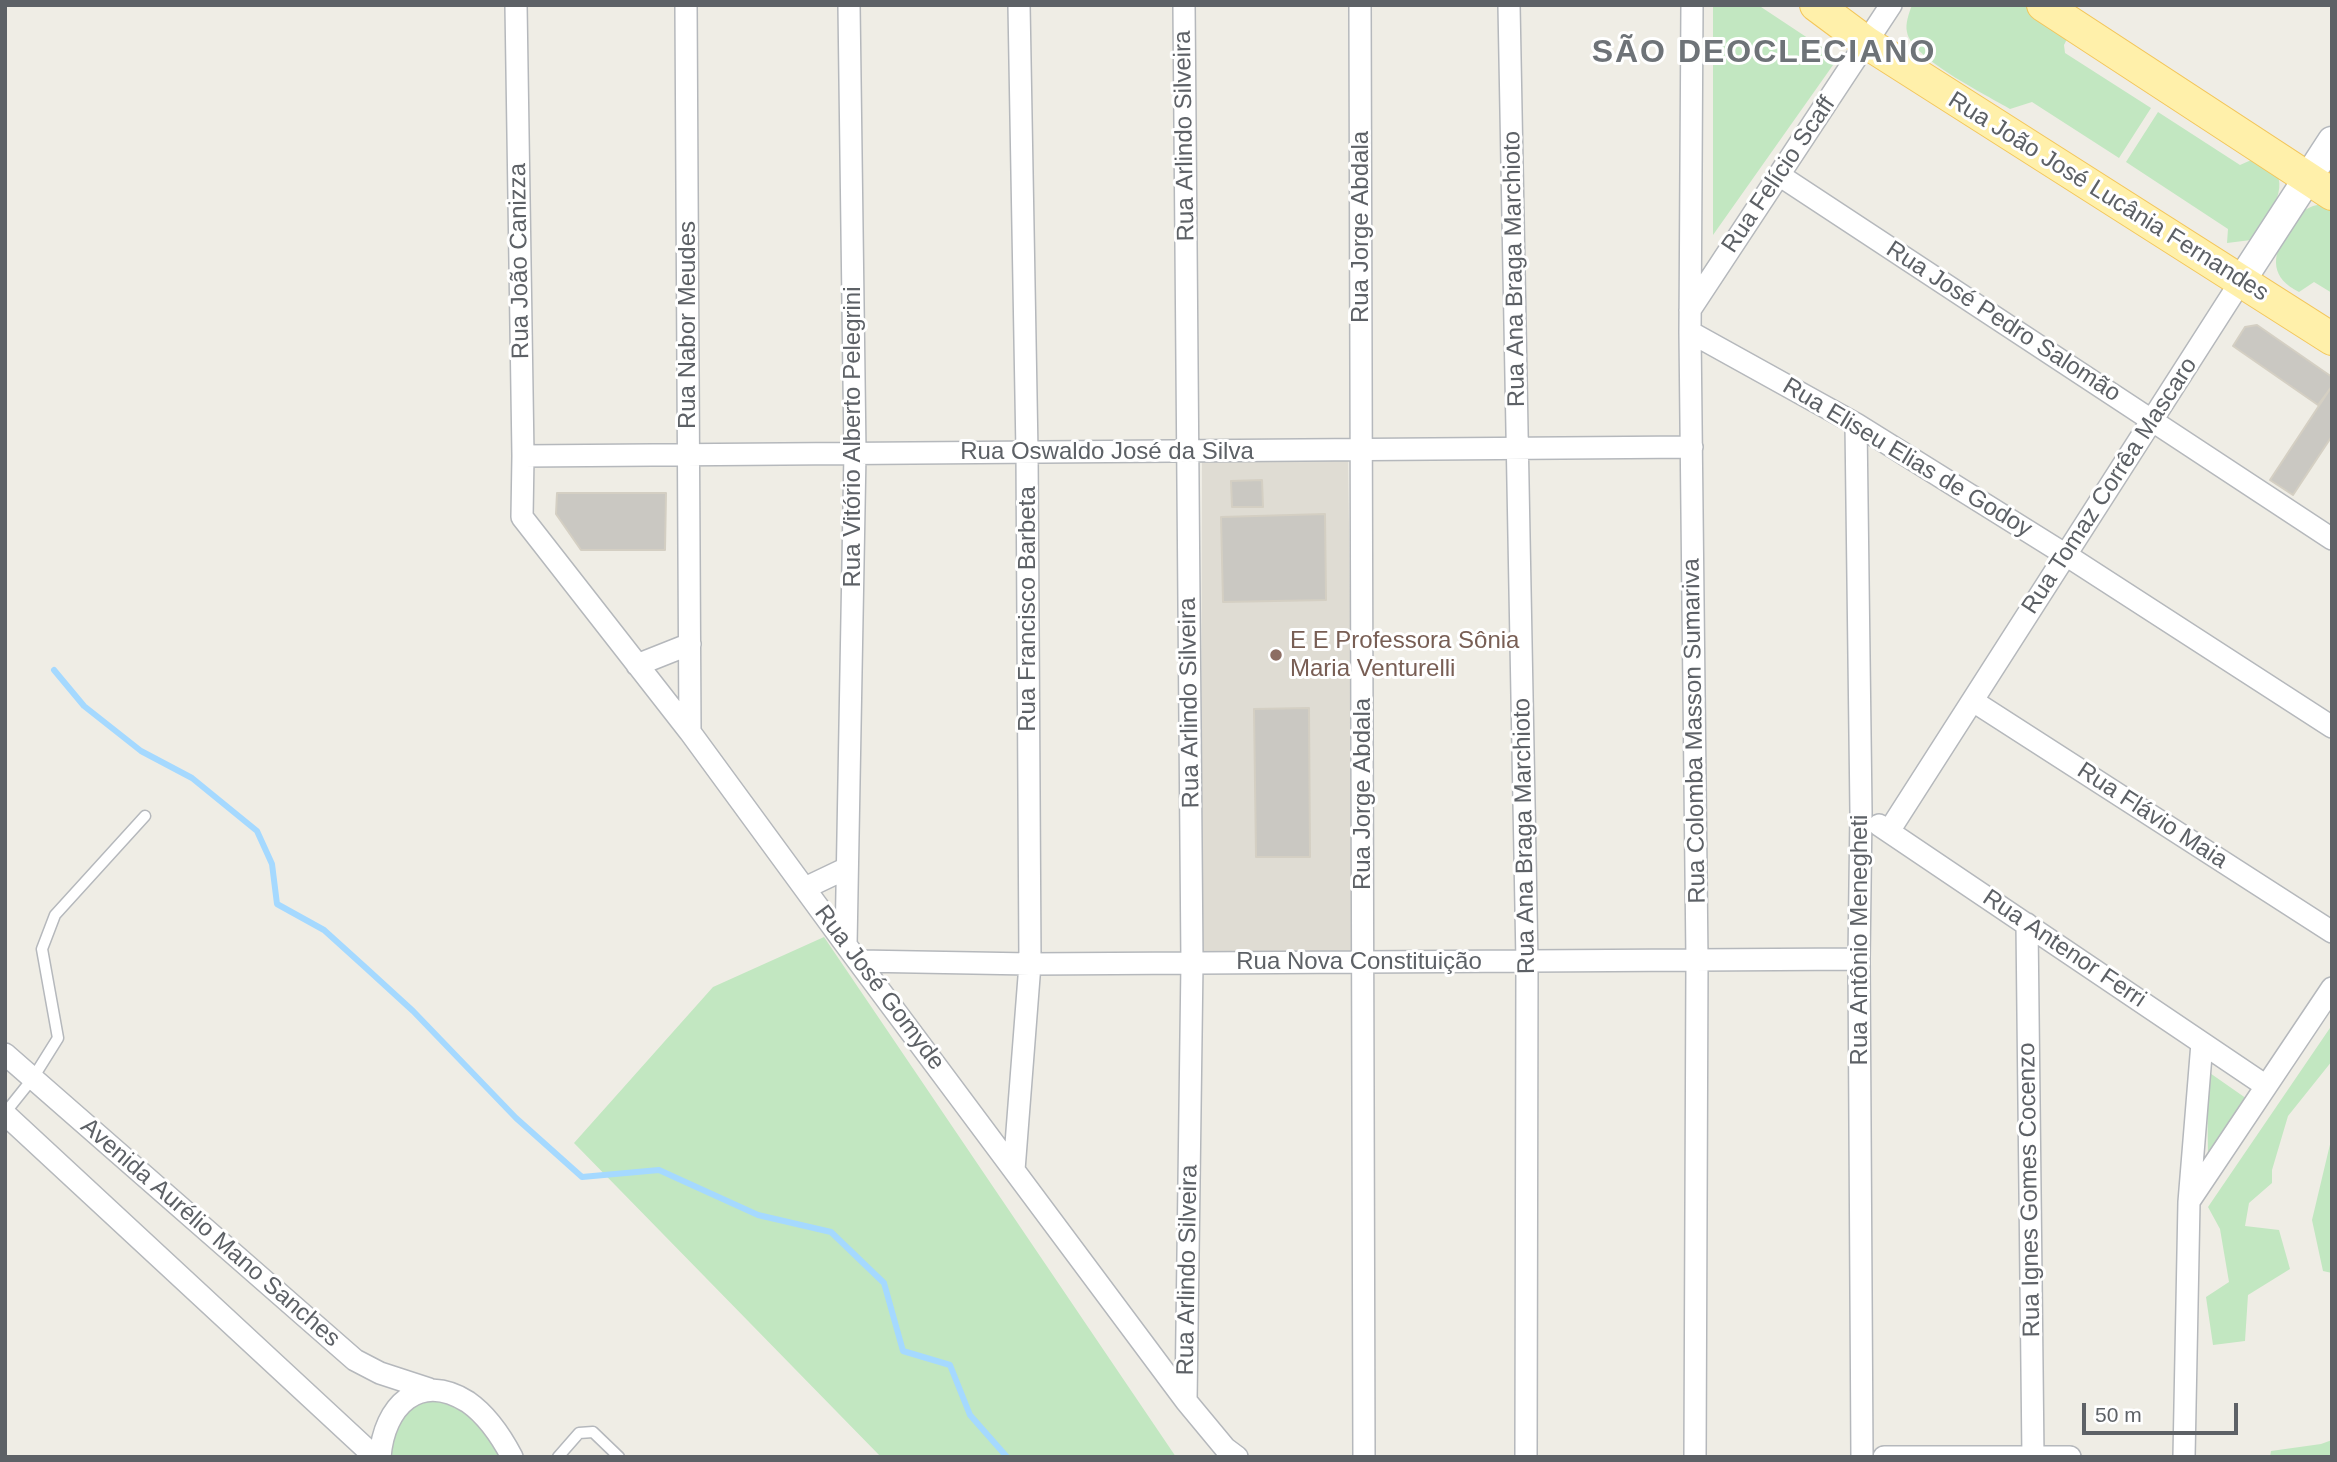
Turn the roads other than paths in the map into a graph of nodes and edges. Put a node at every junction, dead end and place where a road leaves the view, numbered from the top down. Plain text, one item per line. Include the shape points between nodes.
1 (516, 5) edge
2 (686, 5) edge
3 (849, 5) edge
4 (1019, 5) edge
5 (1184, 5) edge
6 (1360, 5) edge
7 (1510, 5) edge
8 (1692, 5) edge
9 (1815, 5) edge
10 (1891, 5) edge
11 (2043, 5) edge
12 (1867, 43) junction
13 (2332, 141) edge
14 (1779, 175) junction
15 (2320, 186) edge
16 (2241, 281) junction
17 (1690, 310) junction
18 (1690, 332) junction
19 (2332, 339) edge
20 (2152, 421) junction
21 (1856, 424) junction
22 (1692, 447) junction
23 (1518, 449) junction
24 (1362, 450) junction
25 (1188, 451) junction
26 (1027, 452) junction
27 (855, 453) junction
28 (689, 454) junction
29 (523, 456) junction
30 (522, 517) joint
31 (2332, 539) edge
32 (2066, 555) junction
33 (690, 644) junction
34 (638, 664) junction
35 (1973, 701) junction
36 (2332, 727) edge
37 (690, 732) junction
38 (1861, 812) junction
39 (145, 816) dead end
40 (1889, 831) junction
41 (847, 868) junction
42 (804, 888) junction
43 (2026, 924) junction
44 (2332, 932) edge
45 (852, 953) junction
46 (1859, 959) junction
47 (1697, 960) junction
48 (1527, 961) junction
49 (1363, 962) junction
50 (1192, 963) junction
51 (1030, 964) junction
52 (2332, 988) edge
53 (2202, 1043) junction
54 (5, 1054) edge
55 (33, 1078) junction
56 (2266, 1086) junction
57 (5, 1113) edge
58 (1014, 1170) junction
59 (2189, 1202) junction
60 (429, 1390) junction
61 (1186, 1401) junction
62 (2033, 1456) edge
63 (377, 1457) edge
64 (512, 1457) edge
65 (558, 1457) edge
66 (619, 1457) edge
67 (1237, 1457) edge
68 (1364, 1457) edge
69 (1526, 1457) edge
70 (1695, 1457) edge
71 (1862, 1457) edge
72 (1884, 1457) edge
73 (2070, 1457) edge
74 (2184, 1457) edge

1 - 29 street, Rua João Canizza
2 - 28 street, Rua Nabor Meudes
3 - 27 street, Rua Vitório Alberto Pelegrini
4 - 26 street, Rua Francisco Barbeta
5 - 25 street, Rua Arlindo Silveira
6 - 24 street, Rua Jorge Abdala
7 - 23 street, Rua Ana Braga Marchioto
8 - 17 street, Rua Colomba Masson Sumariva
9 - 12 main road, Rua João José Lucânia Fernandes
10 - 12 street, Rua Felício Scaff
11 - 15 main road
12 - 14 street, Rua Felício Scaff
12 - 16 main road, Rua João José Lucânia Fernandes
13 - 15 main road, Rua Tomaz Corrêa Mascaro
14 - 17 street, Rua Felício Scaff
14 - 20 street, Rua José Pedro Salomão
15 - 16 main road, Rua Tomaz Corrêa Mascaro
16 - 19 main road, Rua João José Lucânia Fernandes
16 - 20 street, Rua Tomaz Corrêa Mascaro
17 - 18 street, Rua Colomba Masson Sumariva
18 - 21 street, Rua Eliseu Elias de Godoy
18 - 22 street, Rua Colomba Masson Sumariva
20 - 31 street, Rua José Pedro Salomão
20 - 32 street, Rua Tomaz Corrêa Mascaro
21 - 32 street, Rua Eliseu Elias de Godoy
21 - 38 street, Rua Antônio Menegheti
22 - 23 street, Rua Oswaldo José da Silva
22 - 47 street, Rua Colomba Masson Sumariva
23 - 24 street, Rua Oswaldo José da Silva
23 - 48 street, Rua Ana Braga Marchioto
24 - 25 street, Rua Oswaldo José da Silva
24 - 49 street, Rua Jorge Abdala
25 - 26 street, Rua Oswaldo José da Silva
25 - 50 street, Rua Arlindo Silveira
26 - 27 street, Rua Oswaldo José da Silva
26 - 51 street, Rua Francisco Barbeta
27 - 28 street, Rua Oswaldo José da Silva
27 - 41 street, Rua Vitório Alberto Pelegrini
28 - 29 street, Rua Oswaldo José da Silva
28 - 33 street, Rua Nabor Meudes
29 - 30 street, Rua João Canizza
30 - 34 street, Rua José Gomyde
32 - 35 street, Rua Tomaz Corrêa Mascaro
32 - 36 street, Rua Eliseu Elias de Godoy
33 - 34 street
33 - 37 street, Rua Nabor Meudes
34 - 37 street, Rua José Gomyde
35 - 40 street, Rua Tomaz Corrêa Mascaro
35 - 44 street, Rua Flávio Maia
37 - 42 street, Rua José Gomyde
38 - 40 street, Rua Antenor Ferri
38 - 46 street, Rua Antônio Menegheti
39 - 55 lane via 55,915 42,949 58,1038
40 - 43 street, Rua Antenor Ferri
41 - 42 street
41 - 45 street, Rua Vitório Alberto Pelegrini
42 - 45 street, Rua José Gomyde
43 - 53 street, Rua Antenor Ferri
43 - 62 street, Rua Ignes Gomes Cocenzo
45 - 51 street, Rua Nova Constituição
45 - 58 street, Rua José Gomyde
46 - 47 street, Rua Nova Constituição
46 - 71 street, Rua Antônio Menegheti
47 - 48 street, Rua Nova Constituição
47 - 70 street, Rua Colomba Masson Sumariva
48 - 49 street, Rua Nova Constituição
48 - 69 street, Rua Ana Braga Marchioto
49 - 50 street, Rua Nova Constituição
49 - 68 street, Rua Jorge Abdala
50 - 51 street, Rua Nova Constituição
50 - 61 street, Rua Arlindo Silveira
51 - 58 street, Rua Francisco Barbeta
52 - 56 street
53 - 56 street, Rua Antenor Ferri
53 - 59 street
54 - 55 street, Avenida Aurélio Mano Sanches
55 - 57 lane
55 - 60 street, Avenida Aurélio Mano Sanches via 355,1360
56 - 59 street
57 - 63 street, Avenida Aurélio Mano Sanches
58 - 61 street, Rua José Gomyde
59 - 74 street
60 - 63 street via 412,1394 396,1410
60 - 64 street, Avenida Aurélio Mano Sanches via 467,1402 498,1430
61 - 67 street, Rua José Gomyde
62 - 72 street
62 - 73 street
65 - 66 lane via 579,1433 593,1432

